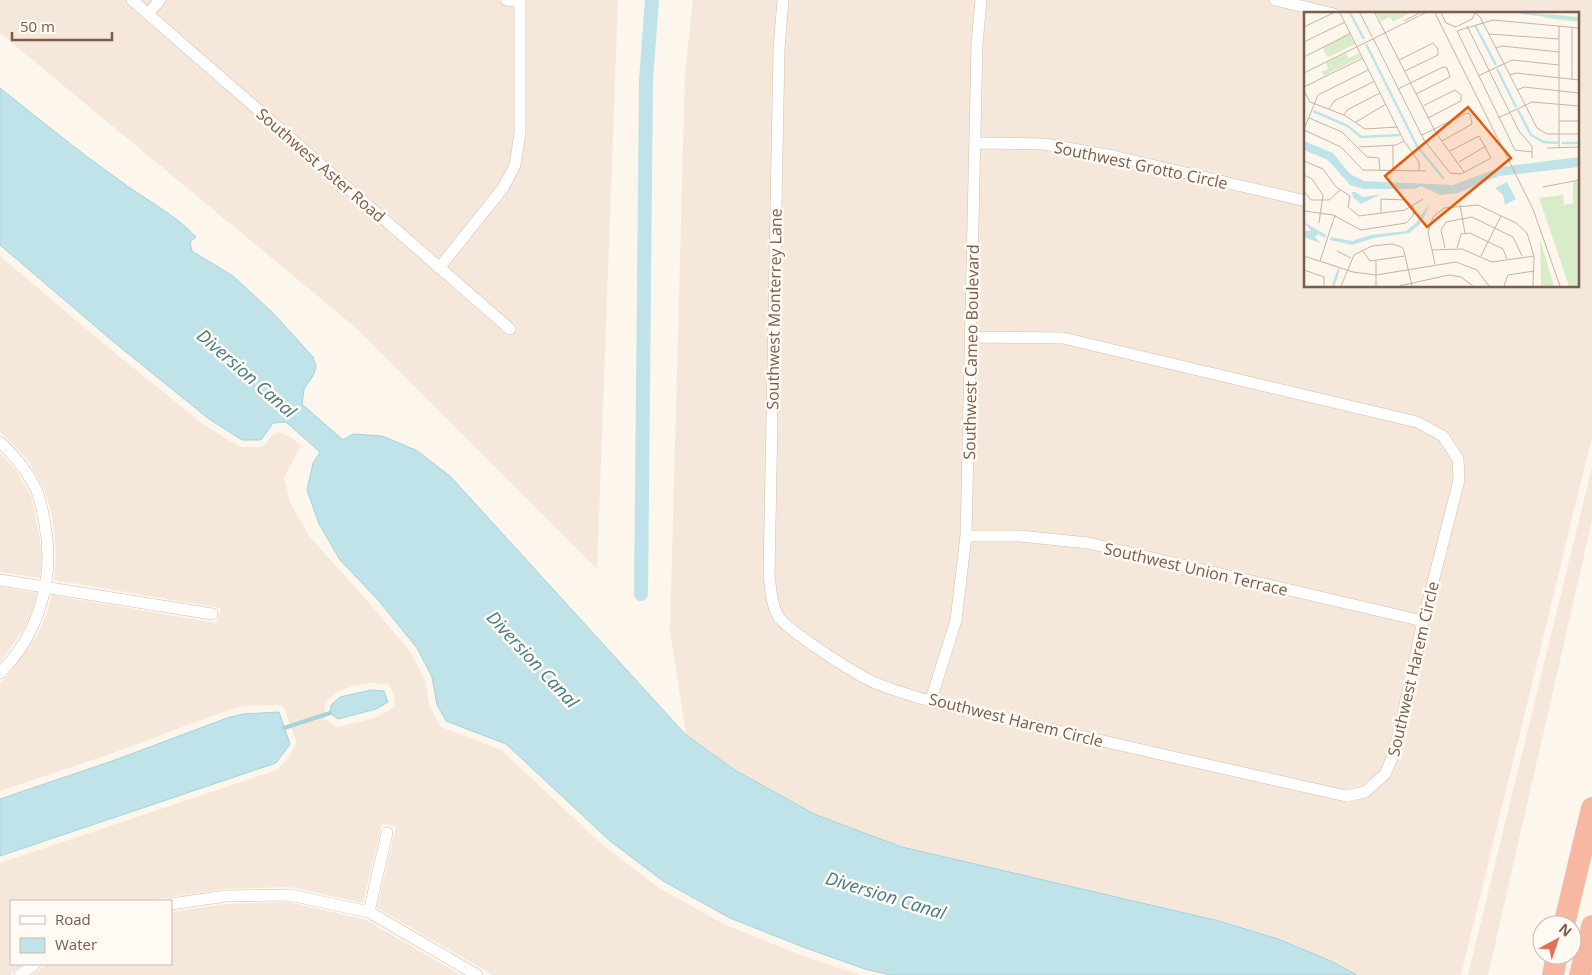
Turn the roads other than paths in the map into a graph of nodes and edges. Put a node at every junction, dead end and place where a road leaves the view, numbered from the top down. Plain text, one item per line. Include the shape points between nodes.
1 (132, 0) edge
2 (160, 0) edge
3 (506, 0) edge
4 (520, 0) edge
5 (783, 0) edge
6 (981, 0) edge
7 (1275, 0) edge
8 (1326, 12) edge
9 (148, 13) junction
10 (975, 143) junction
11 (1304, 201) edge
12 (439, 268) junction
13 (510, 330) dead end
14 (971, 337) junction
15 (0, 442) edge
16 (966, 536) junction
17 (0, 580) edge
18 (46, 586) junction
19 (212, 614) dead end
20 (778, 617) joint
21 (1424, 622) junction
22 (0, 673) edge
23 (931, 700) junction
24 (1592, 808) edge
25 (387, 832) dead end
26 (172, 904) edge
27 (369, 912) junction
28 (1566, 915) edge
29 (1592, 926) edge
30 (35, 965) edge
31 (20, 975) edge
32 (477, 975) edge
33 (1580, 975) edge

1 - 9 street, Southwest Aster Road
2 - 9 street
3 - 4 street
4 - 12 street via 520,133 515,165 503,188
5 - 20 street, Southwest Monterrey Lane via 779,49 769,576
6 - 10 street, Southwest Cameo Boulevard
7 - 8 street
9 - 12 street, Southwest Aster Road
10 - 11 street, Southwest Grotto Circle via 1044,144 1113,156
10 - 14 street, Southwest Cameo Boulevard
12 - 13 street, Southwest Aster Road
14 - 16 street, Southwest Cameo Boulevard
14 - 21 street, Southwest Harem Circle via 1063,338 1417,422 1443,436 1458,460 1459,480
15 - 18 street via 21,464 40,501 49,555
16 - 21 street, Southwest Union Terrace via 1020,536 1088,543
16 - 23 street, Southwest Cameo Boulevard via 956,620
17 - 18 street
18 - 19 street
18 - 22 street via 32,630
20 - 23 street, Southwest Harem Circle via 829,656 876,684
21 - 23 street, Southwest Harem Circle via 1395,752 1385,774 1366,792 1346,796
24 - 28 highway
25 - 27 street
26 - 27 street via 226,896 290,895
27 - 32 street
29 - 33 highway
30 - 31 street

